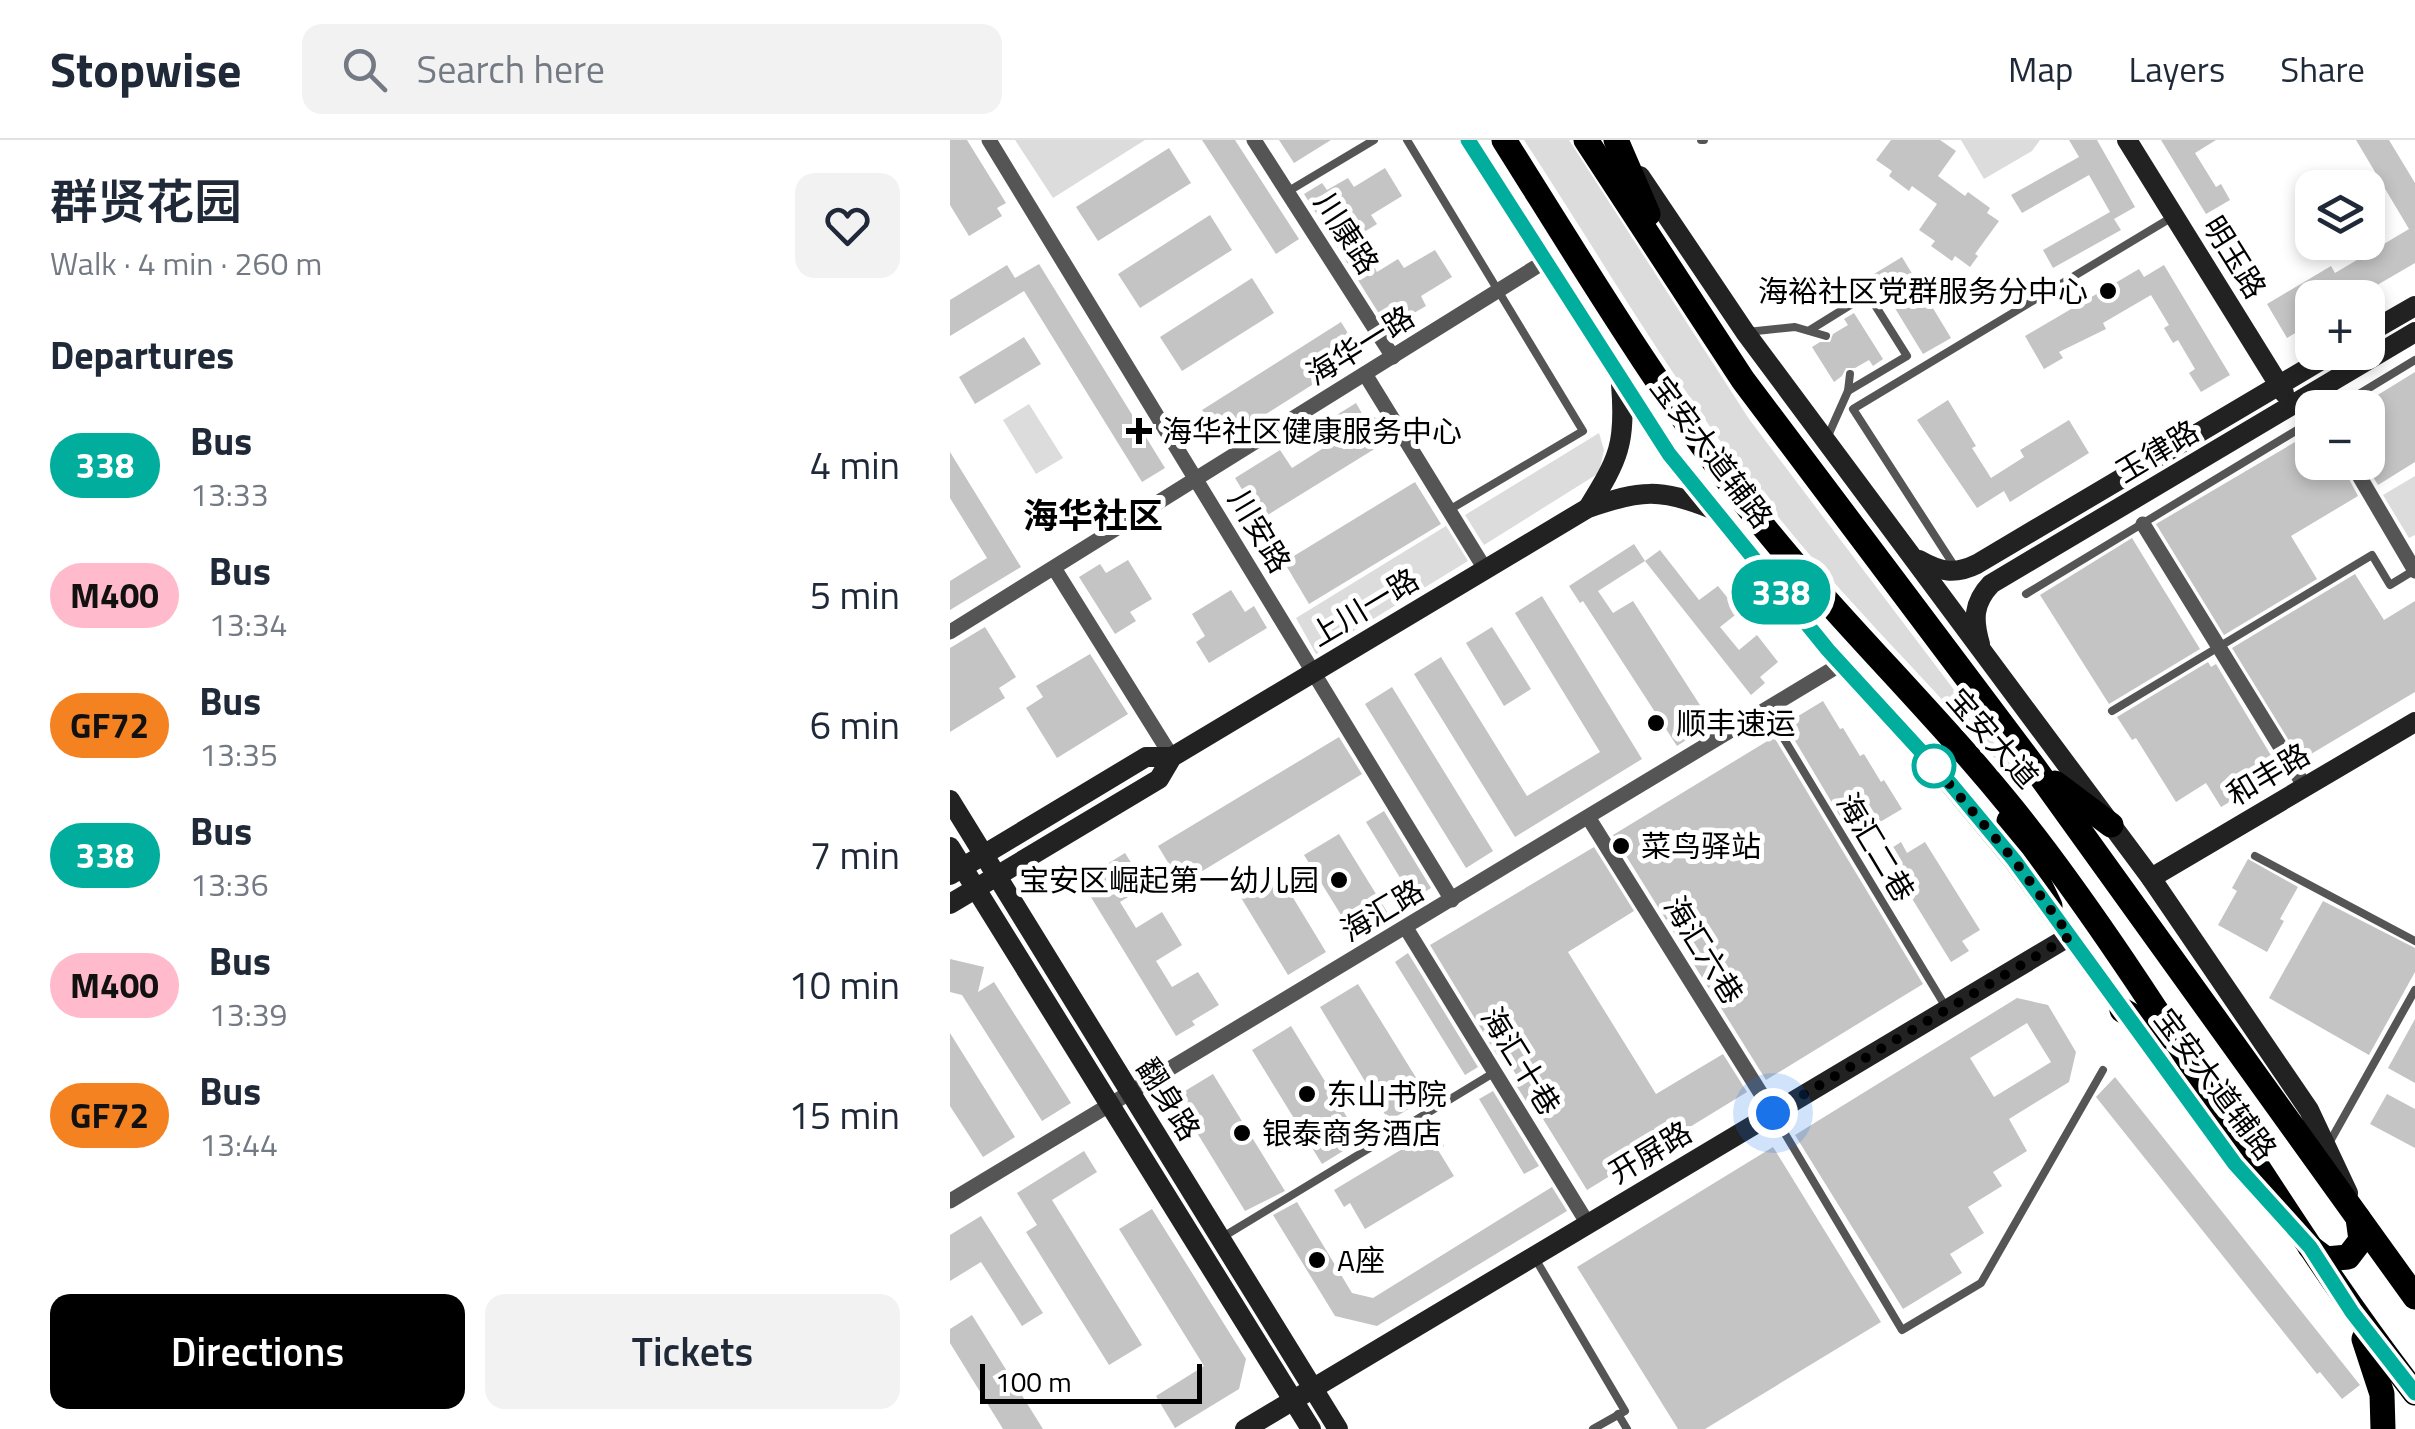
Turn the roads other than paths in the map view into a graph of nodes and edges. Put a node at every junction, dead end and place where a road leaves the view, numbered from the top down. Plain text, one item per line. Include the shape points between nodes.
1 (989, 140) edge
2 (1254, 140) edge
3 (1374, 140) edge
4 (1406, 140) edge
5 (1468, 140) edge
6 (1504, 140) edge
7 (1586, 140) edge
8 (1616, 140) edge
9 (2127, 140) edge
10 (1288, 192) junction
11 (2174, 216) junction
12 (1544, 262) junction
13 (1677, 283) junction
14 (1498, 291) junction
15 (2415, 306) edge
16 (2385, 323) edge
17 (1810, 330) junction
18 (1746, 332) junction
19 (2415, 332) edge
20 (1826, 336) dead end
21 (1393, 356) junction
22 (2415, 360) edge
23 (2304, 370) edge
24 (1365, 374) junction
25 (1850, 374) dead end
26 (1620, 378) junction
27 (2279, 385) junction
28 (2366, 390) edge
29 (1848, 392) junction
30 (2292, 405) junction
31 (2295, 432) edge
32 (1826, 442) junction
33 (1196, 480) junction
34 (2362, 480) edge
35 (1588, 508) junction
36 (1449, 510) junction
37 (1714, 510) junction
38 (2143, 524) junction
39 (1913, 556) junction
40 (1054, 568) junction
41 (1486, 569) junction
42 (1963, 571) junction
43 (2415, 571) edge
44 (2026, 594) dead end
45 (950, 632) edge
46 (2219, 647) junction
47 (1982, 650) junction
48 (1841, 664) junction
49 (1314, 672) junction
50 (1766, 709) junction
51 (2112, 711) dead end
52 (2415, 722) edge
53 (1172, 757) junction
54 (2034, 767) junction
55 (1992, 785) junction
56 (2304, 787) junction
57 (954, 807) edge
58 (1588, 817) junction
59 (2111, 825) junction
60 (1018, 834) junction
61 (950, 847) edge
62 (984, 854) junction
63 (1033, 854) junction
64 (2255, 856) dead end
65 (956, 871) edge
66 (996, 876) junction
67 (2151, 878) junction
68 (975, 888) junction
69 (1452, 900) junction
70 (950, 905) edge
71 (2050, 906) junction
72 (1018, 912) junction
73 (998, 925) junction
74 (1406, 928) junction
75 (2070, 936) junction
76 (2415, 941) edge
77 (2415, 990) edge
78 (1947, 1009) junction
79 (2122, 1010) junction
80 (2176, 1041) junction
81 (2103, 1070) dead end
82 (1495, 1072) junction
83 (1130, 1095) junction
84 (1108, 1105) junction
85 (1773, 1113) junction
86 (2328, 1145) junction
87 (950, 1201) edge
88 (2358, 1218) junction
89 (1588, 1224) junction
90 (1220, 1239) junction
91 (2310, 1247) junction
92 (1534, 1256) junction
93 (2415, 1293) edge
94 (2352, 1312) junction
95 (1313, 1388) junction
96 (2415, 1394) edge
97 (1294, 1400) junction
98 (1618, 1414) junction
99 (1245, 1429) edge
100 (1311, 1429) edge
101 (1338, 1429) edge
102 (1593, 1429) edge
103 (1627, 1429) edge
104 (2383, 1429) edge

1 - 33 street, 川安路
2 - 10 street, 川康路
3 - 10 lane
4 - 14 lane
5 - 12 main road, 宝安大道辅路
6 - 55 main road, 宝安大道 via 1639,353 1756,518
7 - 13 main road, 宝安大道
8 - 13 main road
8 - 18 main road, 宝安大道辅路
9 - 11 main road, 明玉路
10 - 21 street, 川康路
11 - 27 main road, 明玉路
11 - 42 lane via 1853,408 1948,560
12 - 14 street, 海华一路
12 - 26 main road, 宝安大道辅路
13 - 54 main road, 宝安大道 via 1804,464
14 - 21 street, 海华一路
14 - 36 lane via 1582,431
15 - 16 main road
17 - 18 lane
17 - 20 lane
17 - 29 lane via 1868,294 1907,356
18 - 32 main road, 宝安大道辅路
19 - 30 main road, 玉律路
21 - 24 street, 海华一路
22 - 28 lane
23 - 27 main road, 玉律路
24 - 33 street, 海华一路
24 - 36 street
25 - 29 lane
26 - 35 main road, 上川一路 via 1621,447
26 - 37 main road, 宝安大道辅路
27 - 30 main road, 明玉路
27 - 42 main road, 玉律路
29 - 32 lane
30 - 47 main road, 玉律路 via 1991,584 1976,608
31 - 38 lane
32 - 39 main road, 宝安大道辅路
33 - 40 street, 海华一路
33 - 49 street, 川安路
34 - 43 street
35 - 37 main road, 上川一路 via 1654,491
35 - 41 main road, 上川一路
36 - 41 street
37 - 48 main road, 宝安大道辅路
38 - 44 lane
38 - 46 street
39 - 42 main road via 1934,568
39 - 47 main road, 宝安大道辅路
40 - 45 street, 海华一路
40 - 53 street
41 - 49 main road, 上川一路
43 - 46 lane via 2390,585 2372,555
46 - 51 lane
46 - 56 street
47 - 59 main road, 宝安大道辅路
48 - 50 street, 海汇路
48 - 71 main road, 宝安大道辅路
49 - 53 main road, 上川一路
49 - 69 street, 川安路
50 - 58 street, 海汇路
50 - 78 lane, 海汇二巷
52 - 56 main road, 和丰路
53 - 60 main road, 上川一路 via 1146,757
53 - 63 main road, 上川一路 via 1159,778
54 - 59 main road
54 - 88 main road, 宝安大道
55 - 71 main road
55 - 80 main road, 宝安大道 via 2045,850
56 - 67 main road, 和丰路
57 - 60 main road via 979,834
57 - 62 main road, 翻身路
58 - 69 street, 海汇路
58 - 85 street, 海汇六巷
59 - 67 main road, 宝安大道辅路
60 - 62 main road, 上川一路
61 - 65 main road, 翻身路
62 - 65 main road, 上川一路
62 - 66 main road, 翻身路
63 - 66 main road, 上川一路
63 - 72 main road via 1012,886
64 - 76 lane
65 - 68 main road, 翻身路
66 - 68 main road, 上川一路
66 - 72 main road, 翻身路
67 - 86 main road, 宝安大道辅路
68 - 70 main road, 上川一路
68 - 73 main road, 翻身路
69 - 74 street, 海汇路
70 - 73 main road via 979,908
71 - 75 main road, 宝安大道辅路
72 - 83 main road, 翻身路
73 - 84 main road, 翻身路
74 - 82 street, 海汇十巷
74 - 83 street, 海汇路
75 - 78 main road, 开屏路
75 - 79 main road, 宝安大道辅路
77 - 86 lane
78 - 85 main road, 开屏路
79 - 80 main road
79 - 91 main road, 宝安大道辅路 via 2235,1164
80 - 91 main road, 宝安大道
81 - 85 lane via 1981,1282 1902,1330
82 - 89 street, 海汇十巷
82 - 90 lane
83 - 84 street, 海汇路
83 - 90 main road, 翻身路
84 - 87 street, 海汇路
84 - 97 main road, 翻身路
85 - 89 main road, 开屏路
86 - 88 main road, 宝安大道辅路
88 - 91 main road via 2361,1240 2348,1258 2326,1259
88 - 93 main road, 宝安大道
89 - 92 main road, 开屏路
90 - 95 main road, 翻身路
91 - 94 main road, 宝安大道
92 - 95 main road, 开屏路
92 - 98 lane via 1624,1410
94 - 96 main road, 宝安大道
94 - 104 main road via 2382,1394
95 - 97 main road, 开屏路
95 - 101 main road, 翻身路
97 - 99 main road, 开屏路
97 - 100 main road, 翻身路
98 - 102 lane
98 - 103 lane

